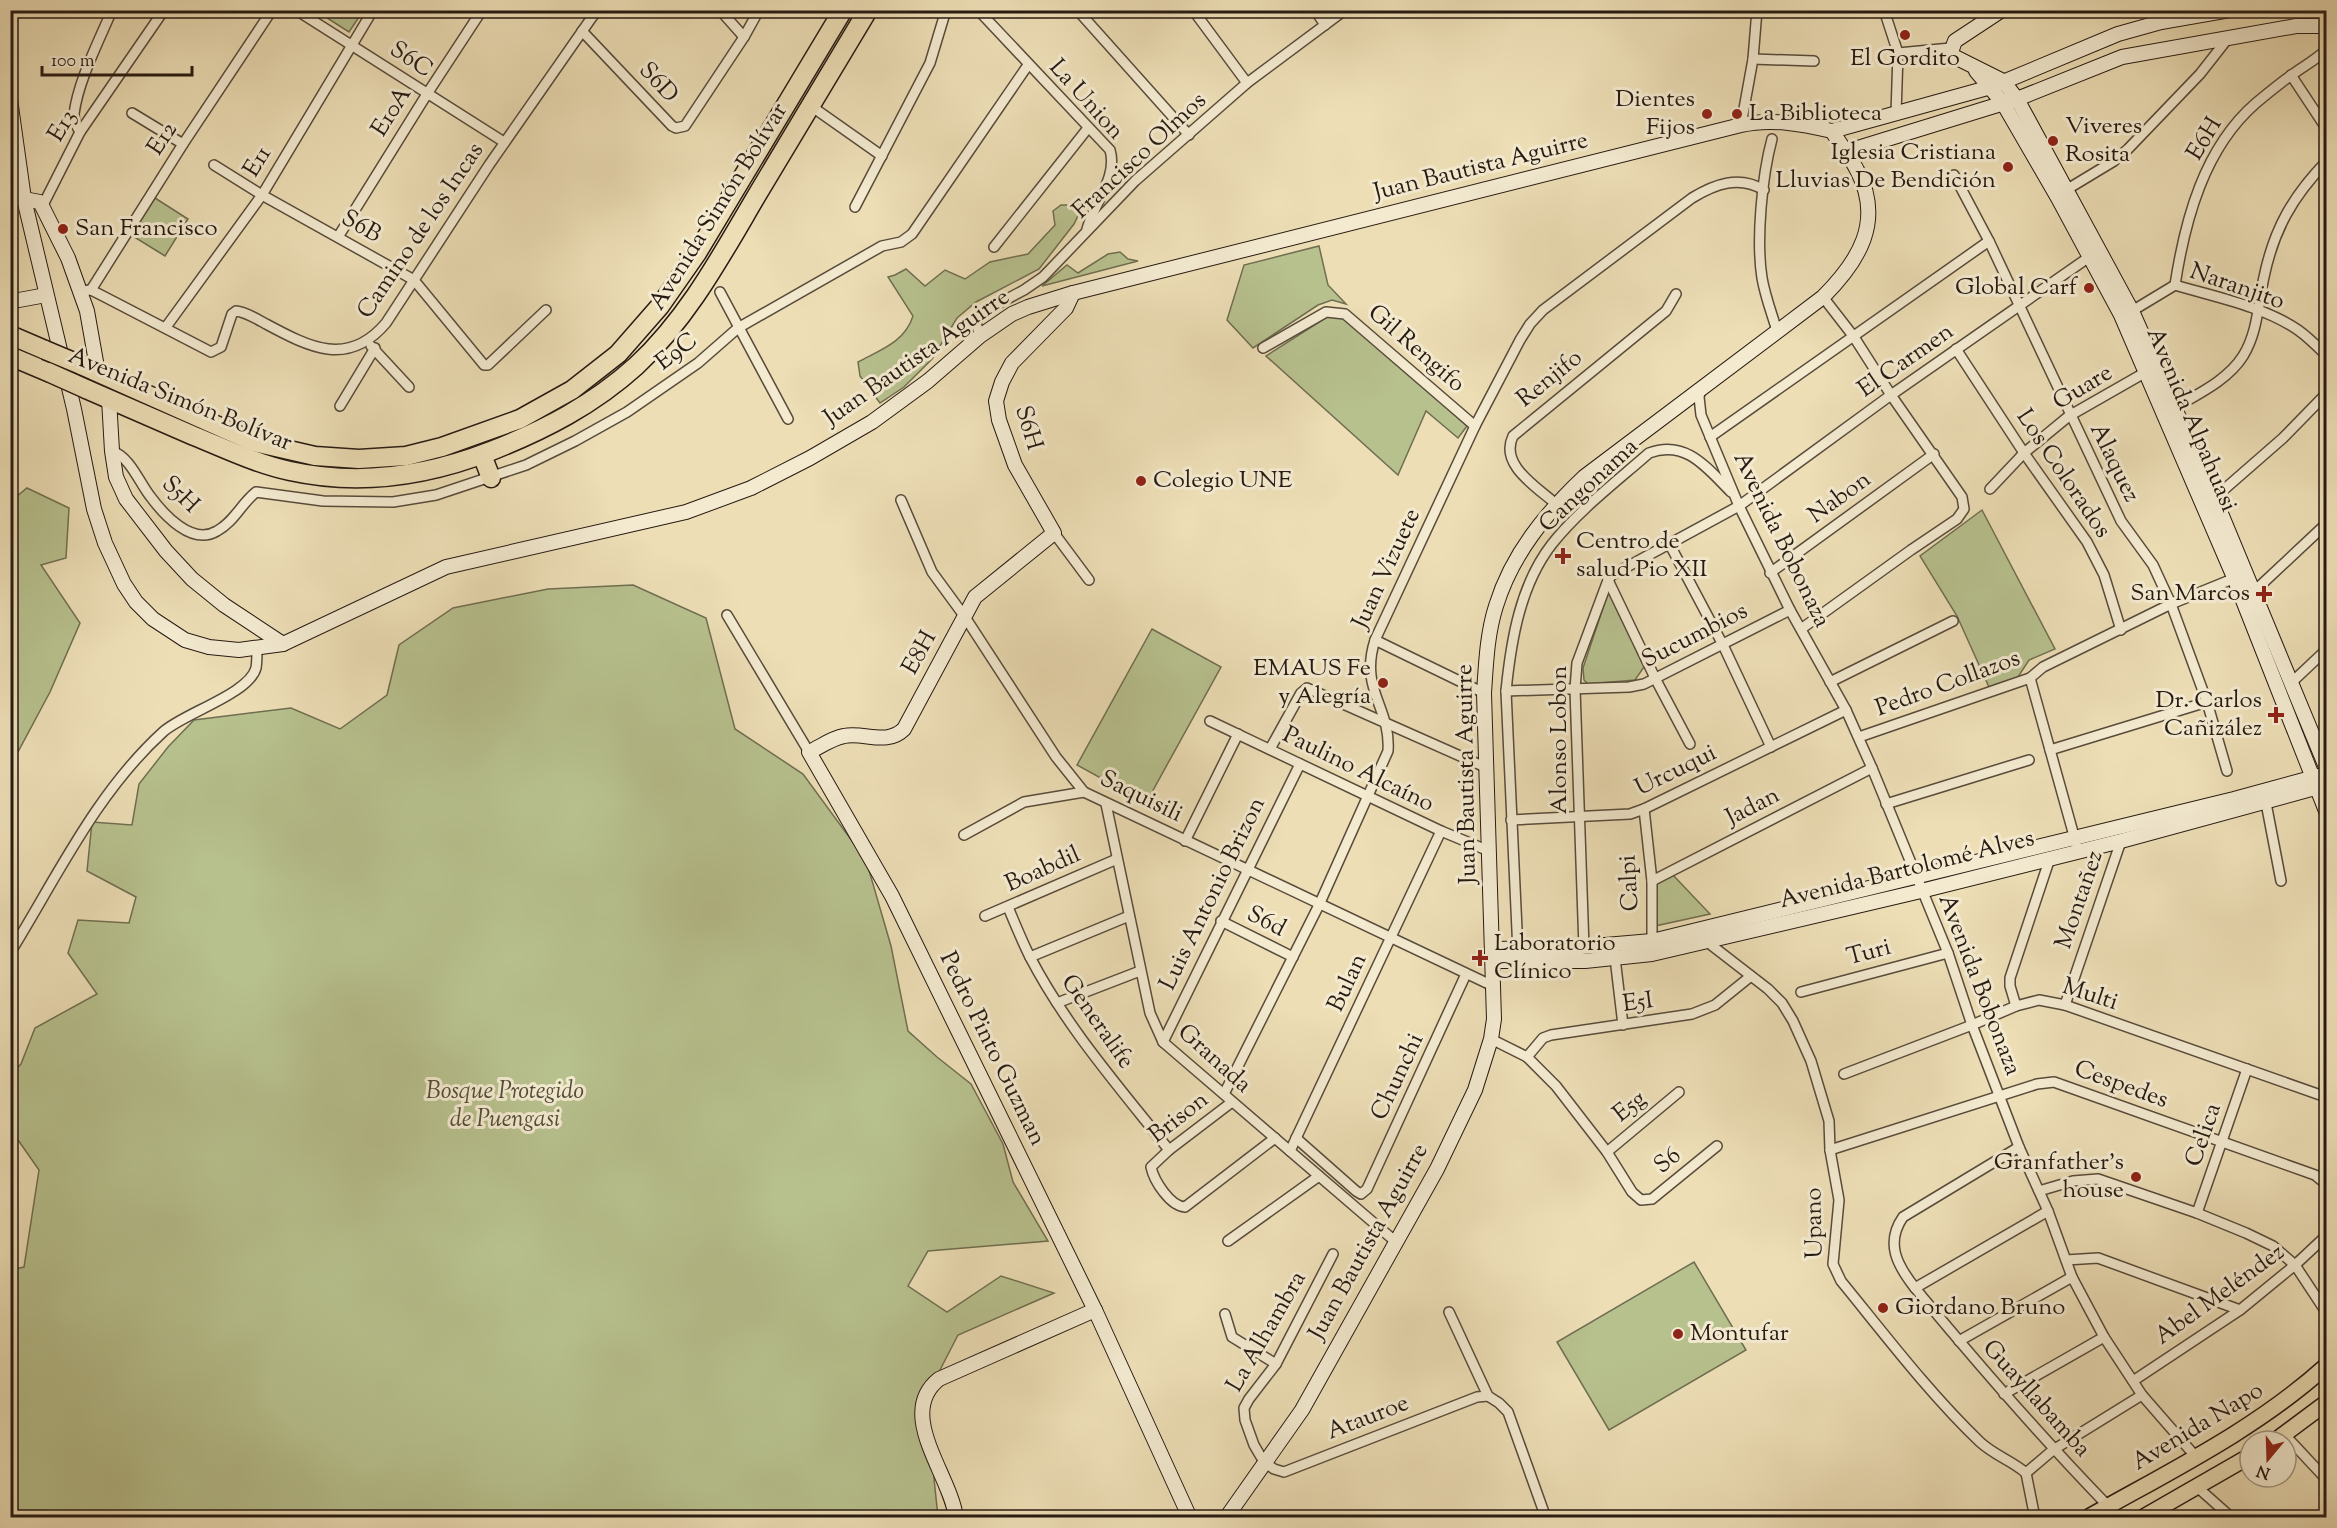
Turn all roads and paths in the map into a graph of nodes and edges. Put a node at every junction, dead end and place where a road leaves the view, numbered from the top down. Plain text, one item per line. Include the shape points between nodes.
1 (112, 10) edge
2 (164, 10) edge
3 (272, 10) edge
4 (296, 10) edge
5 (373, 10) edge
6 (482, 10) edge
7 (597, 10) edge
8 (720, 10) edge
9 (759, 10) edge
10 (843, 10) edge
11 (868, 10) edge
12 (946, 10) edge
13 (978, 10) edge
14 (1193, 10) edge
15 (1315, 10) edge
16 (1345, 10) edge
17 (1757, 10) edge
18 (1884, 10) edge
19 (2002, 10) edge
20 (2230, 10) edge
21 (1080, 13) dead end
22 (1325, 25) junction
23 (2326, 27) edge
24 (582, 32) junction
25 (744, 37) junction
26 (2229, 37) junction
27 (352, 45) junction
28 (1951, 48) junction
29 (2326, 50) edge
30 (1898, 53) junction
31 (1753, 59) junction
32 (1814, 61) dead end
33 (1028, 65) junction
34 (2291, 75) junction
35 (1248, 83) junction
36 (1997, 84) junction
37 (427, 94) junction
38 (10, 99) edge
39 (2018, 99) junction
40 (2003, 103) junction
41 (810, 106) junction
42 (132, 113) dead end
43 (1896, 114) junction
44 (1741, 125) junction
45 (1088, 128) junction
46 (2326, 128) edge
47 (1832, 131) junction
48 (80, 132) junction
49 (1189, 135) junction
50 (1772, 139) dead end
51 (504, 142) junction
52 (183, 144) junction
53 (1845, 152) junction
54 (882, 156) junction
55 (2326, 162) edge
56 (214, 165) dead end
57 (1954, 175) dead end
58 (1764, 190) junction
59 (2066, 190) junction
60 (10, 192) edge
61 (262, 195) junction
62 (24, 199) junction
63 (43, 205) junction
64 (855, 207) dead end
65 (1086, 231) junction
66 (339, 237) junction
67 (1989, 241) junction
68 (994, 248) dead end
69 (2094, 253) junction
70 (414, 280) junction
71 (2175, 285) junction
72 (86, 291) junction
73 (720, 292) dead end
74 (1073, 293) junction
75 (1676, 294) dead end
76 (46, 295) junction
77 (1823, 297) junction
78 (10, 299) edge
79 (2019, 306) junction
80 (546, 310) dead end
81 (2258, 310) junction
82 (2132, 311) junction
83 (166, 327) junction
84 (738, 328) junction
85 (1778, 331) junction
86 (10, 335) edge
87 (980, 336) junction
88 (1854, 336) junction
89 (364, 342) junction
90 (375, 348) junction
91 (1263, 348) dead end
92 (1956, 349) junction
93 (2326, 355) edge
94 (13, 359) edge
95 (2146, 372) junction
96 (98, 373) junction
97 (409, 387) dead end
98 (1701, 389) junction
99 (1891, 394) junction
100 (2326, 394) edge
101 (109, 399) junction
102 (1680, 405) junction
103 (340, 406) dead end
104 (2174, 408) junction
105 (1701, 415) junction
106 (2069, 416) junction
107 (788, 419) dead end
108 (1475, 426) junction
109 (1710, 437) junction
110 (112, 451) junction
111 (2024, 453) junction
112 (1934, 454) junction
113 (482, 455) junction
114 (491, 478) junction
115 (1990, 489) dead end
116 (256, 492) joint
117 (1734, 495) junction
118 (901, 500) dead end
119 (2209, 501) junction
120 (1556, 504) junction
121 (1738, 506) junction
122 (2326, 524) edge
123 (1054, 533) junction
124 (1670, 545) junction
125 (1770, 573) junction
126 (2240, 576) junction
127 (1089, 580) dead end
128 (1608, 580) junction
129 (2247, 594) junction
130 (2172, 604) junction
131 (1790, 610) junction
132 (727, 615) dead end
133 (965, 617) junction
134 (1953, 621) dead end
135 (1802, 630) junction
136 (2121, 630) junction
137 (1375, 640) junction
138 (283, 644) junction
139 (1723, 645) junction
140 (257, 649) junction
141 (2326, 650) edge
142 (2030, 678) junction
143 (1656, 680) junction
144 (1830, 682) junction
145 (2290, 684) junction
146 (1575, 689) junction
147 (1506, 691) junction
148 (1484, 693) junction
149 (2207, 702) junction
150 (1846, 710) junction
151 (1210, 722) dead end
152 (1386, 723) junction
153 (1238, 734) junction
154 (1859, 737) junction
155 (1690, 744) dead end
156 (1771, 747) junction
157 (1270, 749) junction
158 (2050, 750) junction
159 (809, 752) junction
160 (2029, 760) dead end
161 (1300, 764) junction
162 (1485, 767) junction
163 (2326, 767) edge
164 (1872, 768) junction
165 (2227, 771) dead end
166 (2321, 782) edge
167 (1084, 792) junction
168 (1369, 797) junction
169 (2266, 803) junction
170 (1106, 804) junction
171 (1886, 804) junction
172 (1644, 809) junction
173 (2326, 811) edge
174 (1580, 818) junction
175 (1511, 820) junction
176 (1441, 831) junction
177 (964, 835) dead end
178 (1185, 841) junction
179 (2121, 841) junction
180 (2076, 845) junction
181 (1489, 851) junction
182 (2050, 858) junction
183 (1117, 859) junction
184 (1246, 870) junction
185 (1916, 877) junction
186 (1652, 881) junction
187 (2281, 881) dead end
188 (1922, 891) junction
189 (1320, 905) junction
190 (1008, 907) junction
191 (985, 916) dead end
192 (1129, 916) junction
193 (1221, 921) junction
194 (1391, 938) junction
195 (1706, 941) junction
196 (1652, 947) junction
197 (1584, 948) junction
198 (10, 953) edge
199 (1948, 953) junction
200 (1492, 955) junction
201 (1518, 955) junction
202 (1030, 957) junction
203 (1293, 957) junction
204 (1615, 958) junction
205 (1140, 971) junction
206 (1466, 974) junction
207 (1752, 976) junction
208 (1493, 986) junction
209 (1801, 992) dead end
210 (1057, 1003) junction
211 (2065, 1005) junction
212 (2016, 1006) junction
213 (1623, 1025) junction
214 (1972, 1025) junction
215 (1491, 1039) junction
216 (1163, 1042) junction
217 (1527, 1057) junction
218 (2247, 1069) junction
219 (1844, 1074) dead end
220 (1679, 1092) dead end
221 (1224, 1094) junction
222 (2001, 1097) junction
223 (2326, 1097) edge
224 (1232, 1102) junction
225 (1275, 1138) junction
226 (1296, 1138) junction
227 (2223, 1143) junction
228 (1717, 1146) dead end
229 (2019, 1147) junction
230 (1168, 1150) junction
231 (1830, 1150) junction
232 (1290, 1151) junction
233 (1607, 1152) junction
234 (1319, 1176) junction
235 (2326, 1184) edge
236 (2039, 1191) junction
237 (2048, 1211) junction
238 (2197, 1213) junction
239 (2326, 1236) edge
240 (1228, 1240) dead end
241 (1396, 1242) junction
242 (1333, 1254) dead end
243 (2066, 1260) junction
244 (2295, 1265) junction
245 (2072, 1277) junction
246 (1914, 1288) junction
247 (1095, 1310) junction
248 (2240, 1310) junction
249 (1449, 1312) dead end
250 (2326, 1312) edge
251 (1226, 1314) dead end
252 (2104, 1337) junction
253 (1959, 1341) junction
254 (1276, 1364) junction
255 (2326, 1366) edge
256 (2133, 1381) junction
257 (2004, 1394) junction
258 (2142, 1395) junction
259 (1488, 1396) junction
260 (2326, 1403) edge
261 (2292, 1429) edge
262 (2053, 1450) junction
263 (2298, 1454) edge
264 (2196, 1457) junction
265 (1264, 1462) junction
266 (2238, 1463) edge
267 (2026, 1473) junction
268 (2326, 1479) edge
269 (2196, 1486) junction
270 (2108, 1506) junction
271 (956, 1518) edge
272 (1190, 1518) edge
273 (1226, 1518) edge
274 (1546, 1518) edge
275 (2035, 1518) edge
276 (2087, 1518) edge
277 (2142, 1518) edge
278 (2232, 1518) edge

1 - 48 street via 81,88 74,115
2 - 48 street, E13
3 - 52 street, E12
4 - 27 street, S6C
5 - 27 street, E11
6 - 37 street, E10A
7 - 24 street, Camino de los Incas
8 - 25 street
9 - 25 street
10 - 96 highway, Avenida Simón Bolívar via 697,253 660,306 618,354 572,390 520,419 406,456 326,457 254,442
11 - 41 highway, Avenida Simón Bolívar
12 - 54 street via 930,63
13 - 33 street, La Union
14 - 35 street
15 - 22 street
16 - 22 street, Francisco Olmos
17 - 31 street
18 - 30 street
19 - 28 main road via 1955,41
20 - 36 main road via 2118,34
21 - 49 street
22 - 35 street, Francisco Olmos
23 - 26 main road via 2296,26
24 - 25 street, S6D via 676,128 685,126
24 - 51 street, Camino de los Incas
26 - 39 main road via 2122,57
26 - 59 street via 2200,74 2128,149
27 - 37 street, S6C
27 - 61 street, E11
28 - 30 street
28 - 36 main road, Avenida Alpahuasi via 1953,56
29 - 34 street, E6H
30 - 43 street
31 - 32 street
31 - 44 street
33 - 45 street, La Union
33 - 84 street, E9C via 912,234 901,242 882,246
34 - 46 street
34 - 71 street, E6H via 2239,120 2215,155 2197,193 2182,240
35 - 49 street, Francisco Olmos
36 - 39 main road, Avenida Alpahuasi
36 - 40 main road, Avenida Alpahuasi
36 - 43 main road
37 - 51 street, S6C
37 - 66 street, E10A
38 - 62 main road, Juan Bautista Aguirre
39 - 40 main road
39 - 59 main road, Avenida Alpahuasi
40 - 53 main road
40 - 69 main road, Avenida Alpahuasi
41 - 54 street
41 - 113 highway, Avenida Simón Bolívar via 709,276 655,347 586,404 533,435
42 - 52 street
43 - 47 main road
44 - 47 main road, Juan Bautista Aguirre via 1778,122
44 - 74 main road, Juan Bautista Aguirre
45 - 65 street, La Union via 1110,150 1113,161
45 - 68 street
47 - 53 main road, Juan Bautista Aguirre
48 - 63 street, E13
49 - 65 street, Francisco Olmos via 1135,181
50 - 58 street
51 - 70 street, Camino de los Incas
52 - 72 street, E12
53 - 77 main road, Juan Bautista Aguirre via 1865,189 1868,226 1855,261
54 - 64 street
55 - 81 street via 2289,206 2273,242
56 - 61 street, S6B
57 - 67 street, Alaquez
58 - 85 street via 1762,276
58 - 108 street, Juan Vizuete via 1737,182 1710,187 1543,309 1520,340
59 - 69 main road, Avenida Alpahuasi
60 - 62 main road
61 - 66 street, S6B
61 - 83 street, E11
62 - 63 main road
62 - 76 main road, Juan Bautista Aguirre
63 - 72 main road
65 - 87 street, Francisco Olmos via 1043,278 979,314 976,323
66 - 70 street, S6B
67 - 79 street, Alaquez
67 - 88 street
69 - 79 street, El Carmen
69 - 82 main road, Avenida Alpahuasi
69 - 95 main road, Avenida Alpahuasi
70 - 80 street, S6B via 486,366
70 - 89 street, Camino de los Incas via 386,322
71 - 81 street, Naranjito
71 - 82 street, Naranjito
72 - 83 street, Camino de los Incas
72 - 96 main road
73 - 84 street
74 - 87 main road, Juan Bautista Aguirre via 1012,314
74 - 123 main road, S6H via 1065,308 1012,363 996,401 1015,465
75 - 120 street, Renjifo via 1662,314 1513,436 1509,452 1512,463
76 - 78 main road
76 - 140 main road, Juan Bautista Aguirre via 94,509 124,584 153,619 185,640 222,650
77 - 85 main road, Juan Bautista Aguirre
77 - 88 street
79 - 92 street, El Carmen
79 - 106 street, Alaquez
81 - 93 street, Naranjito via 2298,330
81 - 104 street via 2254,333 2235,366
82 - 104 main road, Avenida Alpahuasi
83 - 89 street, Camino de los Incas via 208,351 215,351 221,347 232,314 238,311 319,348 337,350
84 - 107 street
84 - 114 street, E9C via 698,363 627,412 526,465
85 - 98 main road, Juan Bautista Aguirre
86 - 96 highway, Avenida Simón Bolívar, bridge
87 - 138 main road, Juan Bautista Aguirre via 872,422 751,488 686,512 446,567
88 - 99 street
88 - 109 street
89 - 90 street
90 - 97 street
90 - 103 street
91 - 108 street, Gil Rengifo via 1326,312 1345,314
92 - 99 street, El Carmen
92 - 111 street, Los Colorados
94 - 101 highway, Avenida Simón Bolívar, bridge
95 - 106 street, Guare
95 - 119 main road, Avenida Alpahuasi
98 - 102 main road, Juan Bautista Aguirre
98 - 105 street, Avenida Bobonaza
99 - 112 street
99 - 121 street, El Carmen
100 - 119 street via 2283,438
101 - 110 main road
101 - 113 highway, Avenida Simón Bolívar via 250,460 335,478 408,475
102 - 105 street
102 - 120 main road, Juan Bautista Aguirre via 1584,477
104 - 119 main road, Avenida Alpahuasi
105 - 109 street, Avenida Bobonaza
106 - 111 street, Guare
106 - 130 street, Alaquez via 2121,521 2153,565
108 - 137 street, Juan Vizuete
109 - 117 street, Avenida Bobonaza
110 - 116 street, S5H via 124,458 166,514 192,534 215,533 230,523
110 - 138 main road via 116,477 126,499 177,563 212,596
111 - 115 street, Guare
111 - 136 street, Los Colorados via 2097,559
112 - 125 street, Nabon
112 - 135 street via 1962,497 1964,509 1958,519
113 - 114 highway
114 - 116 street, E9C via 436,495 393,502 323,501
117 - 121 street, Avenida Bobonaza
117 - 147 street, Cangonama via 1705,466 1681,450 1649,453 1565,529 1540,563 1519,614
118 - 133 street, Saquisili via 932,572
119 - 126 main road, Avenida Alpahuasi
120 - 148 main road, Juan Bautista Aguirre via 1534,531 1500,593
121 - 124 street
121 - 125 street, Avenida Bobonaza
122 - 129 street
123 - 127 street, S6H
123 - 133 main road, E8H via 975,597
124 - 128 street
124 - 139 street
125 - 131 street, Avenida Bobonaza
126 - 129 main road, Avenida Alpahuasi
126 - 130 street, Pedro Collazos
128 - 143 street
128 - 146 street, Alonso Lobon via 1577,663
129 - 145 main road, Avenida Alpahuasi
129 - 166 main road, Avenida Alpahuasi
130 - 136 street, Pedro Collazos
130 - 149 street, Alaquez
131 - 135 street, Avenida Bobonaza
131 - 139 street, Sucumbios
132 - 159 street, Pedro Pinto Guzman
133 - 159 main road, E8H via 897,736 841,736
133 - 167 street, Saquisili via 1056,757
134 - 144 street
135 - 144 street, Avenida Bobonaza
136 - 142 street, Pedro Collazos
137 - 148 street
137 - 152 street, Juan Vizuete via 1369,674
138 - 140 main road, Juan Bautista Aguirre
139 - 143 street, Sucumbios
139 - 156 street
140 - 198 street via 255,668 246,682 164,732 109,791
141 - 145 street
142 - 154 street, Pedro Collazos
142 - 158 street
143 - 146 street, Sucumbios via 1629,687
143 - 155 street
144 - 150 street, Avenida Bobonaza
145 - 163 main road, Avenida Alpahuasi
146 - 147 street, Sucumbios
146 - 174 street, Alonso Lobon
147 - 175 street, Cangonama
148 - 162 main road, Juan Bautista Aguirre
149 - 158 street
149 - 165 street, Alaquez
150 - 154 street, Avenida Bobonaza
150 - 156 street, Urcuqui
151 - 153 street, Paulino Alcaíno
152 - 157 street via 1307,688
152 - 162 street
152 - 168 street, Juan Vizuete via 1388,751
153 - 157 street, Paulino Alcaíno
153 - 178 street
154 - 164 street, Avenida Bobonaza
156 - 172 street, Urcuqui
157 - 161 street, Paulino Alcaíno
158 - 180 street
159 - 247 main road, Pedro Pinto Guzman via 892,896
160 - 171 street
161 - 168 street, Paulino Alcaíno
161 - 184 street, Luis Antonio Brizon
162 - 181 main road, Juan Bautista Aguirre
164 - 171 street, Avenida Bobonaza
164 - 186 street, Jadan
166 - 169 main road, Avenida Bartolomé Alves
166 - 173 main road, Avenida Alpahuasi
166 - 180 main road, Avenida Bartolomé Alves
167 - 170 street, Saquisili
167 - 177 street via 1024,802
168 - 176 street, Paulino Alcaíno
168 - 189 street, Juan Vizuete
169 - 179 main road, Avenida Bartolomé Alves
169 - 187 street
170 - 178 street, Saquisili
170 - 183 street, Granada
171 - 185 street, Avenida Bobonaza
172 - 174 street, Urcuqui via 1616,817
172 - 186 street, Calpi
174 - 175 street, Urcuqui
174 - 197 street, Alonso Lobon
175 - 201 street, Cangonama
176 - 181 street, Paulino Alcaíno
176 - 194 street, Bulan
178 - 184 street, Saquisili
179 - 180 main road, Avenida Bartolomé Alves
179 - 211 street, Montañez
180 - 182 main road, Avenida Bartolomé Alves
180 - 185 main road, Avenida Bartolomé Alves
181 - 200 main road, Juan Bautista Aguirre
182 - 188 main road, Avenida Bartolomé Alves
182 - 212 street via 2010,978
183 - 190 street, Boabdil
183 - 192 street, Granada
184 - 189 street, Saquisili
184 - 193 street, Luis Antonio Brizon
185 - 188 street, Avenida Bobonaza
185 - 196 main road, Avenida Bartolomé Alves
186 - 196 street, Calpi
188 - 195 main road, Avenida Bartolomé Alves
188 - 199 street, Avenida Bobonaza
189 - 194 street, Saquisili
189 - 203 street, Juan Vizuete
190 - 191 street, Boabdil
190 - 202 street, Generalife
192 - 202 street
192 - 205 street, Granada
193 - 203 street, S6d
193 - 216 street, Luis Antonio Brizon
194 - 206 street, Saquisili
194 - 226 street, Bulan
195 - 196 main road, Avenida Bartolomé Alves
195 - 207 street, Upano
196 - 197 main road, Avenida Bartolomé Alves
196 - 204 main road, Avenida Bartolomé Alves
197 - 201 main road, Avenida Bartolomé Alves
199 - 209 street, Turi
199 - 214 street, Avenida Bobonaza
200 - 201 main road, Avenida Bartolomé Alves
200 - 208 main road, Juan Bautista Aguirre
201 - 204 main road, Avenida Bartolomé Alves via 1585,961
202 - 210 street, Generalife
203 - 221 street, Juan Vizuete
204 - 213 street
205 - 210 street
205 - 216 street, Granada via 1149,1013
206 - 208 street, Saquisili
206 - 226 street, Chunchi via 1367,1189 1361,1194
207 - 213 street, E5I via 1715,1005 1692,1014
207 - 231 street, Upano via 1782,1003 1803,1041 1819,1083
208 - 215 main road, Juan Bautista Aguirre
210 - 230 street, Generalife
211 - 212 street, Multi via 2038,1000
211 - 218 street, Multi
212 - 214 street, Multi
213 - 217 street, E5I via 1551,1035
214 - 219 street, Multi
214 - 222 street, Avenida Bobonaza
215 - 217 street
215 - 241 main road, Juan Bautista Aguirre via 1475,1090
216 - 221 street, Granada
217 - 233 street via 1568,1099
218 - 223 street, Multi
218 - 227 street, Celica
220 - 233 street, E5g
221 - 224 street, Granada
222 - 227 street, Cespedes via 2037,1084 2058,1083
222 - 229 street, Avenida Bobonaza
222 - 231 street, Cespedes
224 - 225 street, Granada
224 - 230 street, Brison
225 - 230 street, Brison via 1185,1207 1172,1203 1152,1173 1151,1167
225 - 232 street, Granada
226 - 232 street, Bulan
227 - 235 street, Cespedes via 2315,1175
227 - 238 street, Celica
228 - 233 street, S6 via 1652,1199 1641,1200
229 - 236 street, Avenida Bobonaza
229 - 246 street, Guayllabamba via 1903,1216 1893,1245 1895,1257
231 - 267 street, Upano via 1839,1200 1833,1264 1841,1281 1940,1401 1982,1444
232 - 234 street, Granada
234 - 240 street
234 - 241 street, Granada
236 - 237 street, Avenida Bobonaza
236 - 238 street via 2073,1181 2098,1179
237 - 243 street, Avenida Bobonaza
237 - 246 street
238 - 244 street via 2273,1246
239 - 244 street, Abel Meléndez
241 - 265 main road, Juan Bautista Aguirre via 1302,1410
242 - 254 street, La Alhambra
243 - 245 street, Avenida Bobonaza
243 - 248 street via 2098,1258
244 - 248 street, Abel Meléndez
244 - 250 street
245 - 252 street, Avenida Bobonaza
245 - 253 street
246 - 253 street, Guayllabamba
247 - 271 main road via 939,1379 930,1387 922,1405 922,1424 952,1498
247 - 272 main road, Pedro Pinto Guzman
248 - 256 street, Abel Meléndez
249 - 259 street
251 - 254 street via 1232,1337
252 - 256 street, Avenida Bobonaza
252 - 257 street
253 - 257 street, Guayllabamba
254 - 265 street, La Alhambra via 1244,1408 1254,1445
255 - 264 main road, Avenida Napo via 2269,1414
256 - 258 street, Avenida Bobonaza
257 - 262 street, Guayllabamba
258 - 262 street
258 - 264 street, Avenida Bobonaza
259 - 265 street, Atauroe via 1284,1472
259 - 274 street via 1508,1412
260 - 261 main road
262 - 267 street
262 - 270 street, Guayllabamba
263 - 268 street
264 - 270 main road, Avenida Napo
265 - 273 main road, Juan Bautista Aguirre
266 - 269 main road, Avenida Napo
267 - 275 street
269 - 277 main road, Avenida Napo
269 - 278 street
270 - 276 main road, Avenida Napo

